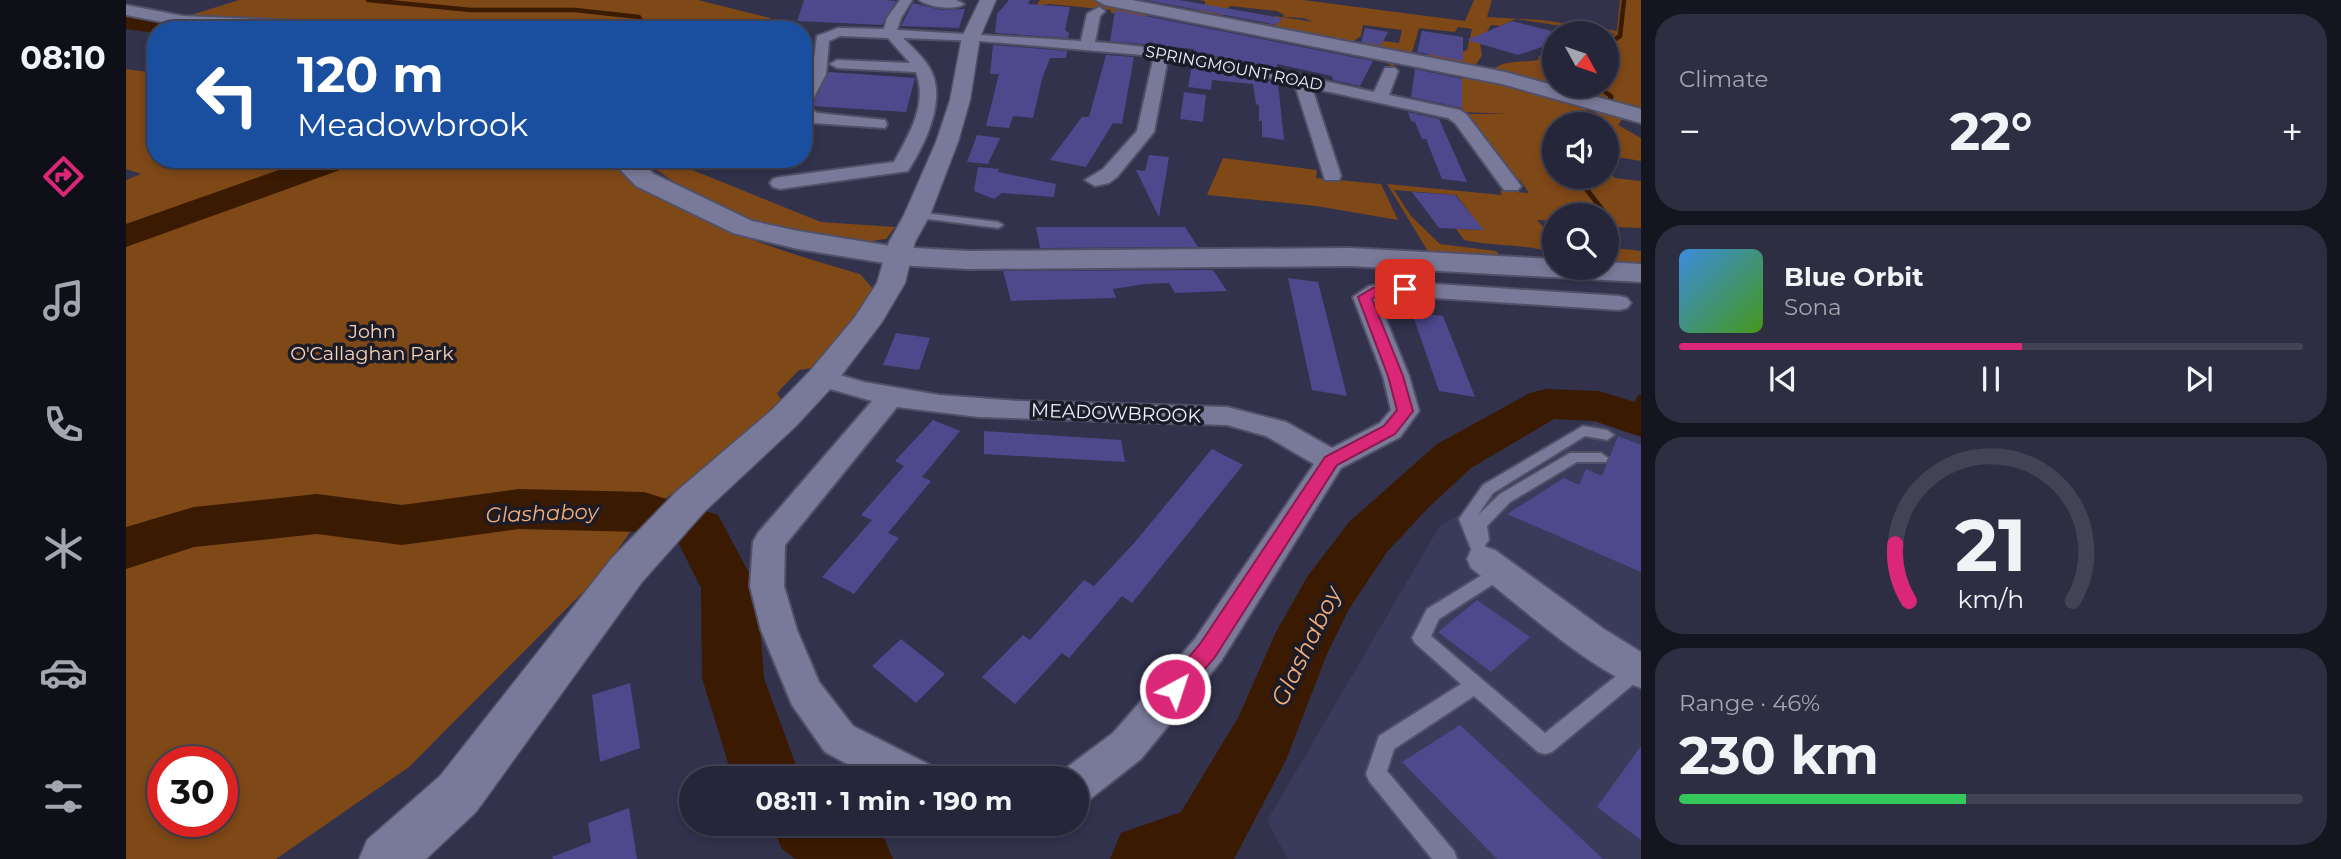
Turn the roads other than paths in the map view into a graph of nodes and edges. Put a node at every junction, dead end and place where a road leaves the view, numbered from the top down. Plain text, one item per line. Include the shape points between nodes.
1 (906, 0) edge
2 (925, 0) edge
3 (988, 0) edge
4 (958, 4) dead end
5 (1102, 5) edge
6 (126, 9) edge
7 (183, 21) edge
8 (890, 32) junction
9 (971, 37) junction
10 (1087, 44) junction
11 (1162, 53) junction
12 (837, 64) dead end
13 (922, 68) junction
14 (1390, 71) dead end
15 (1307, 82) junction
16 (812, 92) edge
17 (1380, 98) junction
18 (1641, 116) edge
19 (812, 117) edge
20 (879, 124) dead end
21 (1149, 124) junction
22 (1169, 126) dead end
23 (632, 168) edge
24 (1332, 176) dead end
25 (1095, 180) dead end
26 (780, 183) dead end
27 (1511, 186) dead end
28 (916, 215) junction
29 (998, 225) dead end
30 (897, 256) junction
31 (1641, 273) edge
32 (1619, 303) dead end
33 (822, 378) junction
34 (891, 396) junction
35 (1607, 435) dead end
36 (1601, 458) dead end
37 (1331, 461) junction
38 (1492, 565) junction
39 (1639, 671) edge
40 (1475, 685) junction
41 (891, 766) edge
42 (1089, 775) edge
43 (386, 859) edge
44 (1446, 859) edge

1 - 8 street
2 - 4 street
3 - 9 street
5 - 10 street via 1094,14
5 - 18 main road via 1506,78
6 - 7 main road
8 - 9 street, SPRINGMOUNT ROAD
8 - 13 street
8 - 16 street, SPRINGMOUNT ROAD via 827,35 822,39 818,82
9 - 10 street, SPRINGMOUNT ROAD
9 - 28 street via 956,117
10 - 11 street, SPRINGMOUNT ROAD
11 - 15 street, SPRINGMOUNT ROAD
11 - 21 street
12 - 13 street
13 - 26 street via 929,100 901,167
14 - 17 street
15 - 17 street, SPRINGMOUNT ROAD
15 - 24 street via 1304,88
17 - 27 street, SPRINGMOUNT ROAD via 1461,119
19 - 20 street
21 - 22 street
21 - 25 street via 1110,173
23 - 30 main road via 645,180 743,227
28 - 29 lane
28 - 30 street
30 - 31 main road via 969,260 1350,257
30 - 33 street via 882,299
32 - 37 street via 1377,290 1365,297 1405,411 1390,430
33 - 34 street, MEADOWBROOK
33 - 43 street via 691,501 627,570 458,793
34 - 37 street, MEADOWBROOK via 979,408 1255,421 1289,434
34 - 41 street via 769,542 767,586 805,693 839,739
35 - 38 lane via 1583,431 1488,489 1467,519
36 - 38 lane via 1576,457 1505,498 1479,524
37 - 42 street via 1208,650 1127,746
38 - 39 street
38 - 40 lane via 1433,614 1421,638
39 - 40 lane via 1545,744
40 - 44 lane via 1386,743 1376,774

